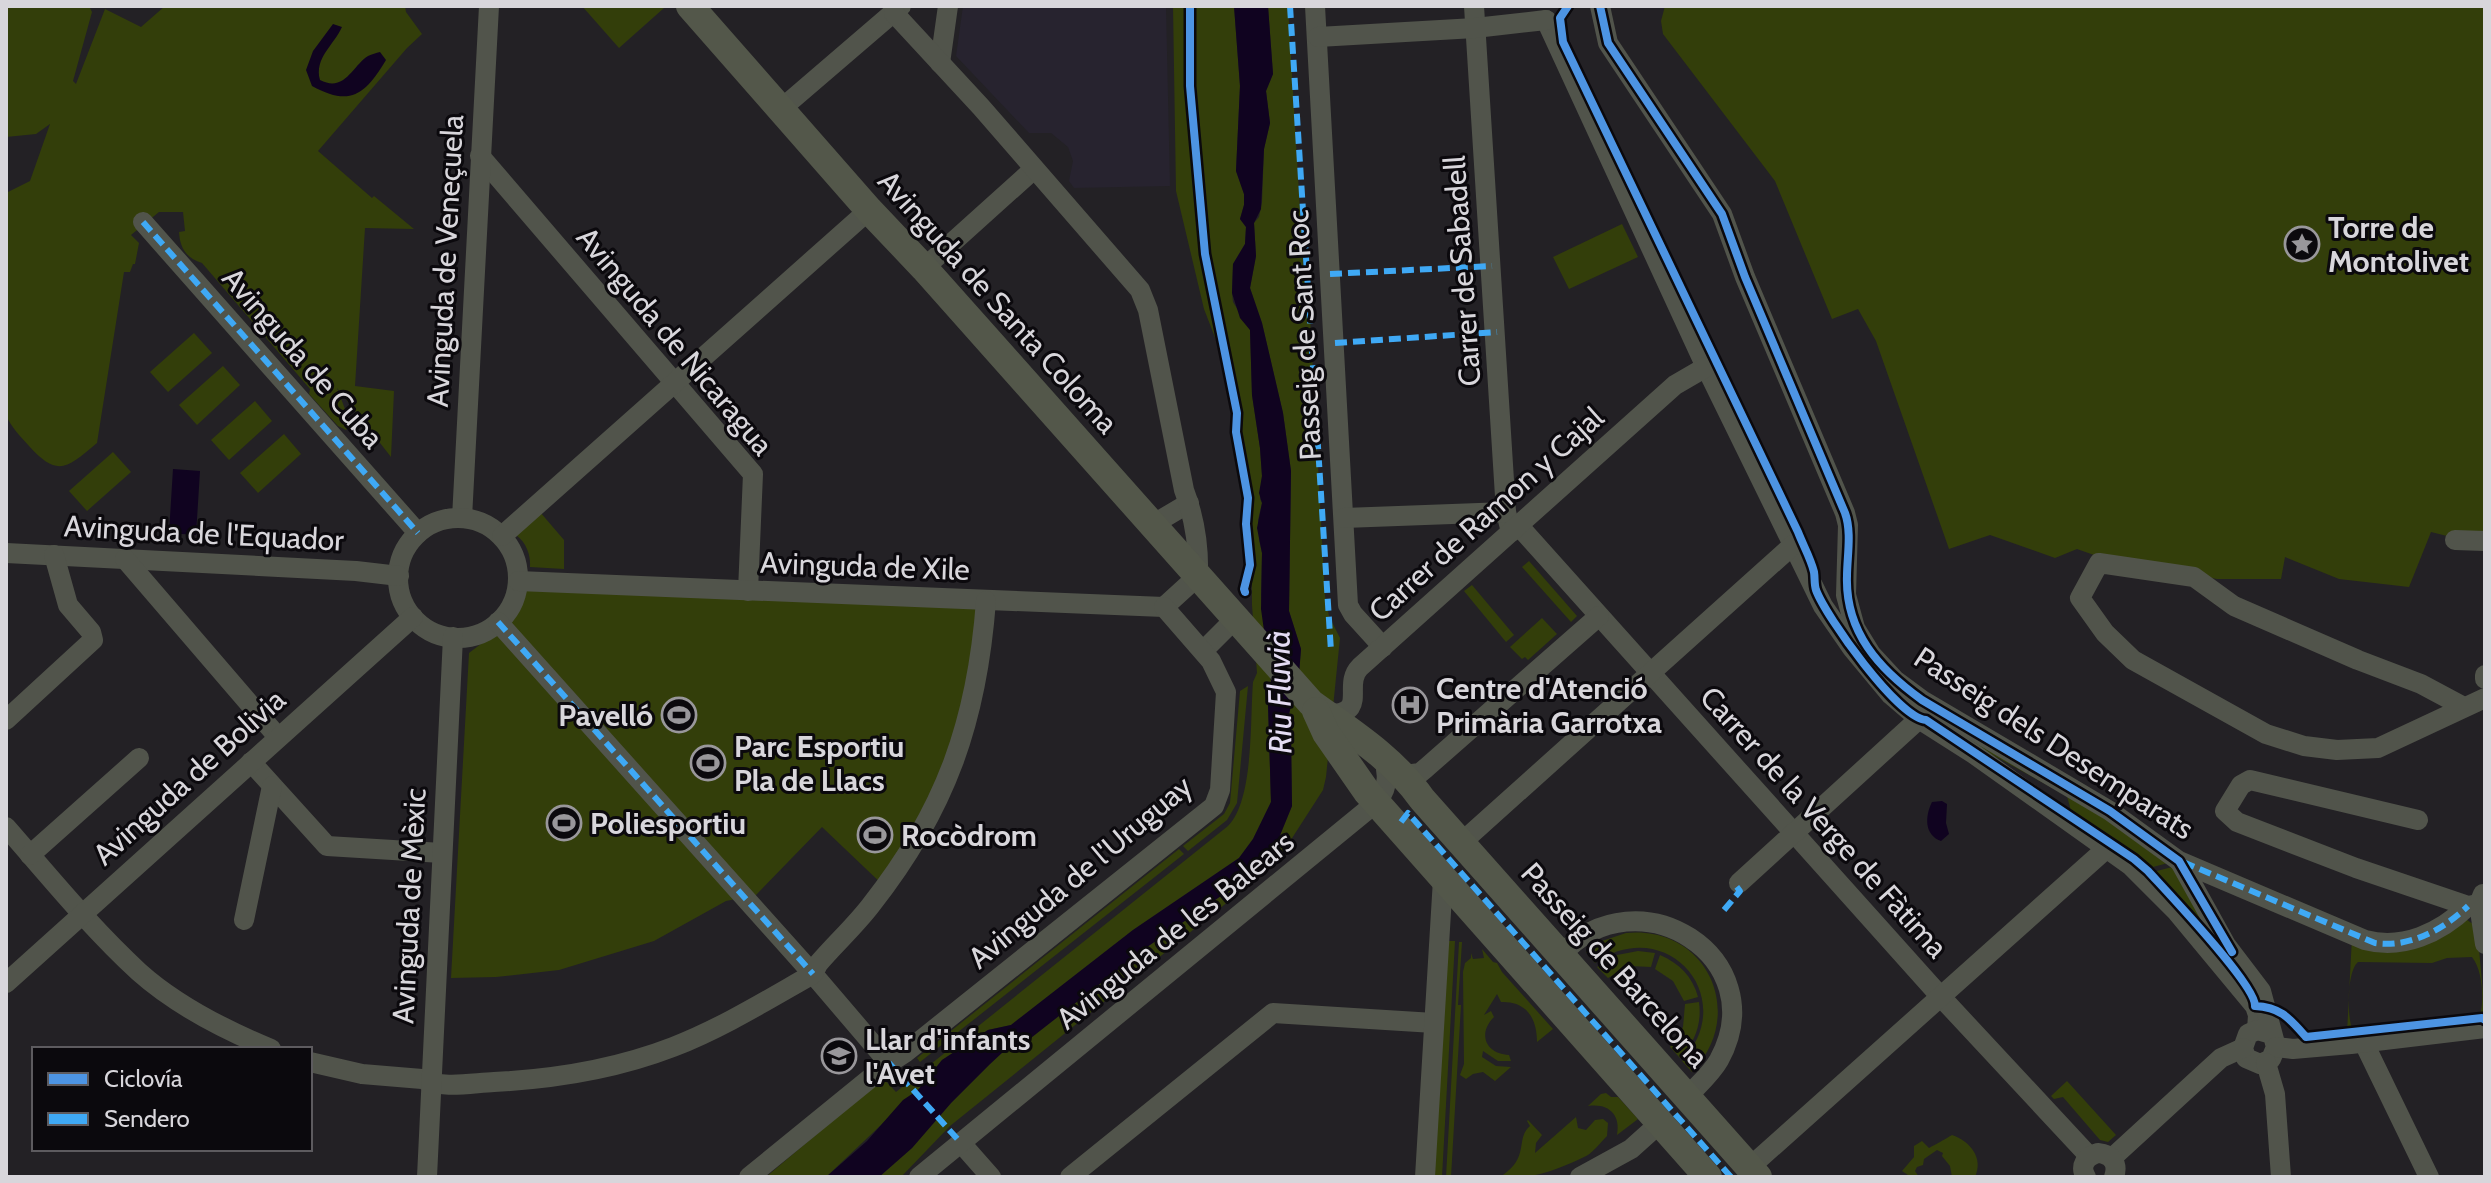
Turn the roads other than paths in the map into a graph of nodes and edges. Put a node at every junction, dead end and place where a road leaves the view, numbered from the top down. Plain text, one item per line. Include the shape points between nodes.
1 (489, 6) edge
2 (690, 6) edge
3 (948, 6) edge
4 (1315, 6) edge
5 (1474, 6) edge
6 (1600, 6) edge
7 (898, 9) edge
8 (1552, 13) edge
9 (1475, 28) junction
10 (1318, 37) junction
11 (940, 63) junction
12 (781, 109) junction
13 (480, 156) junction
14 (1034, 169) junction
15 (869, 210) junction
16 (143, 222) dead end
17 (924, 268) junction
18 (1706, 367) junction
19 (675, 384) junction
20 (1189, 503) junction
21 (462, 518) junction
22 (1344, 518) junction
23 (1512, 523) junction
24 (1152, 525) junction
25 (418, 533) junction
26 (502, 536) junction
27 (2455, 540) dead end
28 (2485, 541) edge
29 (1793, 545) junction
30 (6, 553) edge
31 (54, 555) junction
32 (125, 559) junction
33 (399, 576) junction
34 (1198, 576) junction
35 (518, 581) junction
36 (748, 591) junction
37 (986, 601) junction
38 (1164, 607) junction
39 (1599, 616) junction
40 (413, 617) junction
41 (1235, 619) junction
42 (498, 622) junction
43 (453, 637) junction
44 (1383, 647) junction
45 (1203, 651) junction
46 (1649, 672) junction
47 (2485, 698) edge
48 (1331, 706) junction
49 (2464, 707) junction
50 (1919, 719) junction
51 (6, 720) edge
52 (278, 737) junction
53 (139, 758) dead end
54 (1391, 761) junction
55 (251, 762) junction
56 (272, 786) junction
57 (1422, 799) junction
58 (1384, 811) junction
59 (2418, 820) dead end
60 (6, 827) edge
61 (1794, 833) junction
62 (1461, 843) junction
63 (2107, 848) junction
64 (442, 853) junction
65 (30, 855) junction
66 (2179, 861) junction
67 (1443, 879) junction
68 (1739, 883) dead end
69 (2477, 901) edge
70 (82, 913) junction
71 (244, 920) dead end
72 (2485, 944) edge
73 (1561, 955) junction
74 (813, 974) junction
75 (6, 983) edge
76 (1941, 997) junction
77 (1434, 1023) junction
78 (2485, 1028) edge
79 (2364, 1043) junction
80 (2267, 1044) junction
81 (266, 1047) edge
82 (312, 1062) edge
83 (889, 1063) junction
84 (430, 1083) junction
85 (1687, 1097) junction
86 (1660, 1123) junction
87 (961, 1143) junction
88 (2089, 1156) junction
89 (2113, 1168) edge
90 (1754, 1172) edge
91 (427, 1177) edge
92 (749, 1177) edge
93 (919, 1177) edge
94 (991, 1177) edge
95 (1070, 1177) edge
96 (1425, 1177) edge
97 (1580, 1177) edge
98 (1708, 1177) edge
99 (2086, 1177) edge
100 (2281, 1177) edge
101 (2429, 1177) edge

1 - 13 street, Avinguda de Veneçuela
2 - 12 main road, Avinguda de Santa Coloma
3 - 11 street
4 - 10 street, Passeig de Sant Roc
5 - 9 street, Carrer de Sabadell
6 - 66 street, Passeig dels Desemparats via 1608,43 1722,214 1845,513 1846,595 1864,643 1895,680 1922,700 2123,819
7 - 11 street
7 - 12 street
8 - 9 street
8 - 18 street
9 - 10 street
9 - 23 street, Carrer de Sabadell
10 - 22 street, Passeig de Sant Roc
11 - 14 street
12 - 15 main road, Avinguda de Santa Coloma
13 - 19 street, Avinguda de Nicaragua
13 - 21 street, Avinguda de Veneçuela
14 - 17 street
14 - 20 street via 1145,299
15 - 17 main road, Avinguda de Santa Coloma
15 - 19 street
16 - 25 street, Avinguda de Cuba
17 - 24 main road, Avinguda de Santa Coloma
18 - 23 street, Carrer de Ramon y Cajal via 1675,385
18 - 29 street
19 - 26 street
19 - 36 street, Avinguda de Nicaragua via 753,474
20 - 24 street
20 - 34 street via 1199,547
21 - 25 street via 438,521
21 - 26 street via 487,524
22 - 23 street
22 - 44 street, Passeig de Sant Roc via 1348,605
23 - 39 street, Carrer de la Verge de Fàtima
23 - 44 street, Carrer de Ramon y Cajal
24 - 34 main road, Avinguda de Santa Coloma
25 - 33 street via 402,557
26 - 35 street via 515,558
27 - 28 street
29 - 46 street
29 - 50 street via 1823,606 1852,648
30 - 31 street, Avinguda de l'Equador
31 - 32 street, Avinguda de l'Equador
31 - 51 street via 68,605 93,640
32 - 33 street, Avinguda de l'Equador
32 - 52 street
33 - 40 street via 400,594
34 - 38 street
34 - 41 main road, Avinguda de Santa Coloma
35 - 36 street, Avinguda de Xile
35 - 42 street via 512,605
36 - 37 street, Avinguda de Xile
37 - 38 street, Avinguda de Xile
37 - 74 street via 968,724 943,789 899,869
38 - 45 street, Avinguda de l'Uruguay
39 - 46 street, Carrer de la Verge de Fàtima
39 - 54 street via 1420,773
40 - 43 street
40 - 52 street, Avinguda de Bolivia
41 - 45 street
41 - 48 main road, Avinguda de Santa Coloma
42 - 43 street via 478,635
42 - 74 street
43 - 64 street, Avinguda de Mèxic
44 - 48 street, Carrer de Ramon y Cajal via 1355,671
45 - 83 street, Avinguda de l'Uruguay via 1227,699 1220,790 1214,806
46 - 61 street, Carrer de la Verge de Fàtima
46 - 62 street
47 - 49 street
48 - 54 main road, Passeig de Barcelona
48 - 58 main road via 1322,727
49 - 49 street via 2234,606 2194,577 2099,563 2080,598 2118,648 2273,737 2304,746 2378,748
50 - 61 street
50 - 63 street
52 - 55 street, Avinguda de Bolivia
53 - 65 street
54 - 57 main road, Passeig de Barcelona
54 - 58 street
55 - 56 street
55 - 70 street, Avinguda de Bolivia
56 - 64 street via 327,846
56 - 71 street
57 - 58 street via 1408,794
57 - 62 main road, Passeig de Barcelona
58 - 67 main road
58 - 87 street, Avinguda de les Balears
59 - 69 street via 2250,780 2225,811 2356,868
60 - 65 street
61 - 68 street
61 - 76 street, Carrer de la Verge de Fàtima
62 - 73 main road, Passeig de Barcelona
63 - 76 street
63 - 80 street via 2140,874 2212,953 2255,1006
64 - 84 street, Avinguda de Mèxic
65 - 70 street
66 - 69 street, Passeig dels Desemparats via 2375,943 2422,936
66 - 80 street via 2226,945 2261,991
67 - 77 street
67 - 86 main road
69 - 72 street
70 - 75 street, Avinguda de Bolivia
70 - 81 street via 163,990
73 - 85 main road, Passeig de Barcelona
73 - 85 street via 1586,934 1639,920 1703,935 1725,981 1730,1019 1717,1063
74 - 83 street
74 - 84 street via 701,1035 621,1063 531,1081
76 - 88 street, Carrer de la Verge de Fàtima
76 - 90 street
77 - 95 street via 1273,1013
77 - 96 street
78 - 79 street
79 - 80 street via 2293,1049
79 - 101 street
80 - 89 street via 2260,1064 2249,1060 2243,1048 2221,1058
80 - 100 street
82 - 84 street
83 - 92 street, Avinguda de l'Uruguay
84 - 91 street, Avinguda de Mèxic
85 - 90 main road, Passeig de Barcelona
86 - 97 street via 1631,1149
86 - 98 main road
87 - 93 street, Avinguda de les Balears
87 - 94 street
88 - 89 street via 2098,1153
88 - 99 street via 2083,1166

